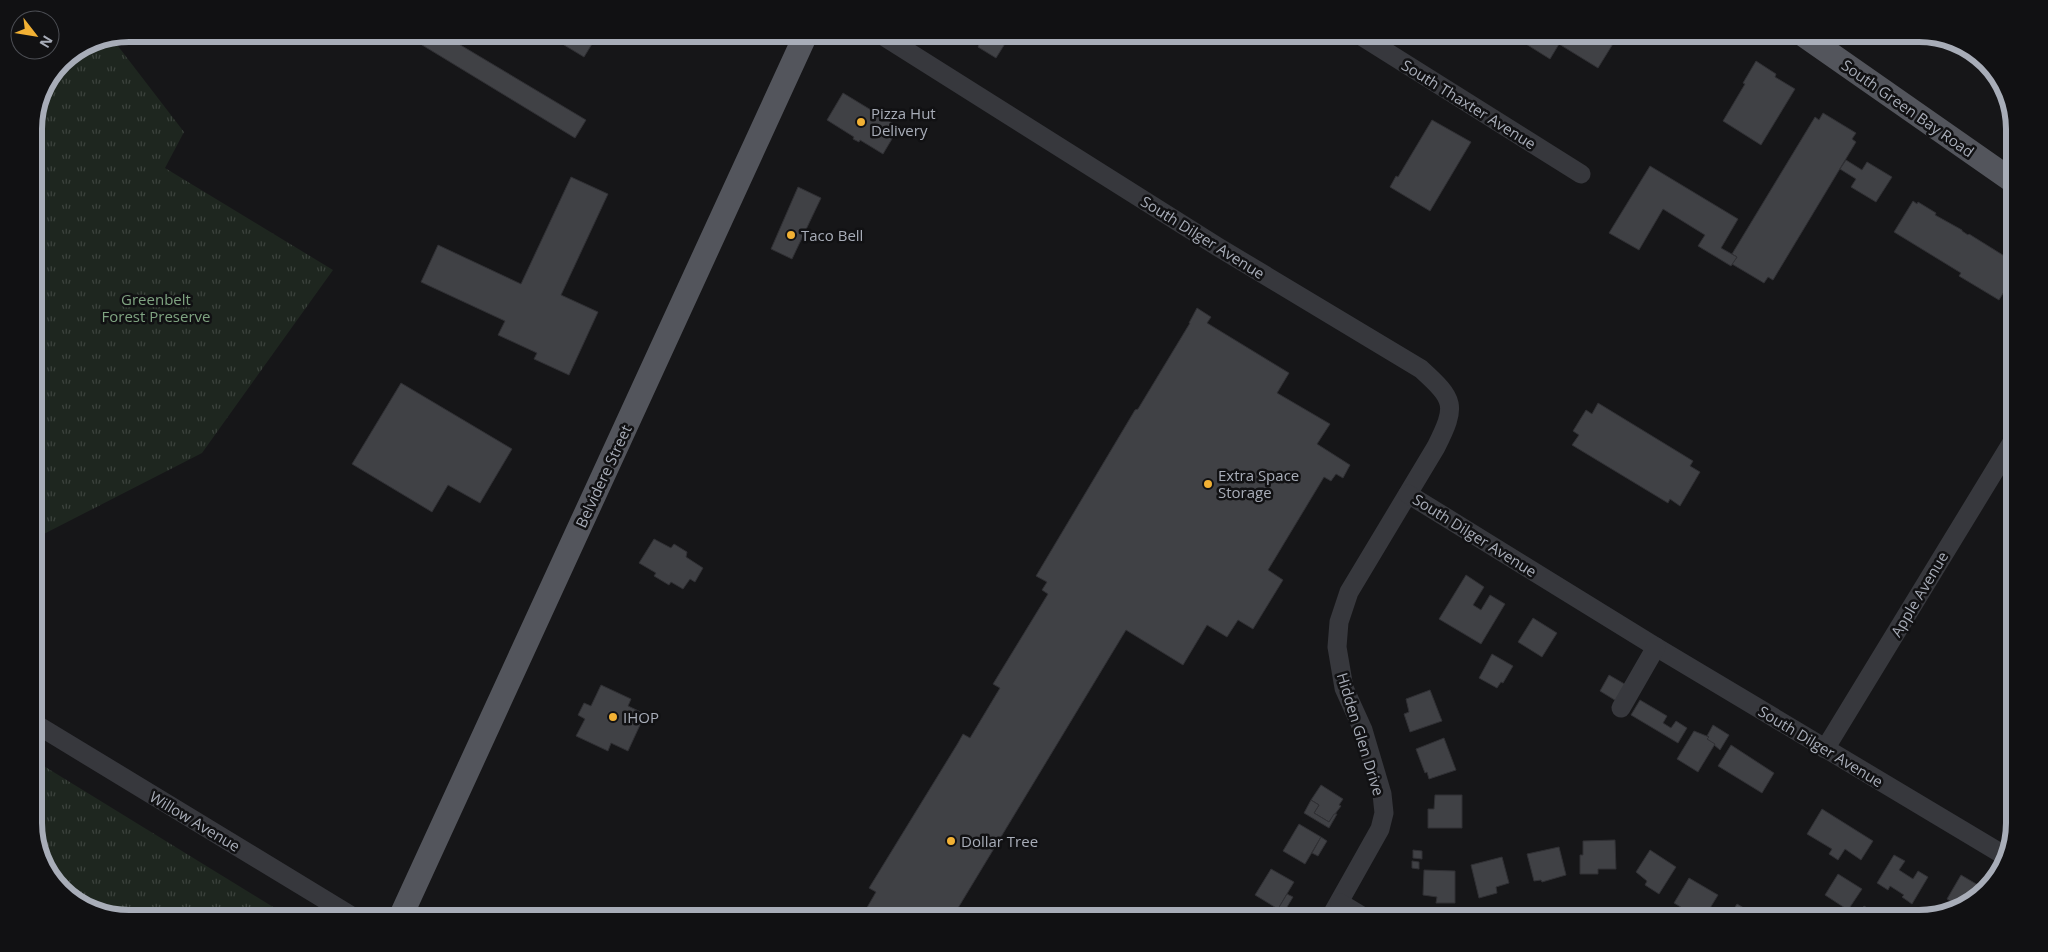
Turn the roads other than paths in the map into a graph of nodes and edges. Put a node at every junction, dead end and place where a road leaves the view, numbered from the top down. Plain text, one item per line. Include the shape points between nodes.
1 (802, 42) edge
2 (893, 42) edge
3 (1371, 42) edge
4 (1813, 42) edge
5 (1581, 174) dead end
6 (2005, 176) edge
7 (2005, 452) edge
8 (1408, 494) junction
9 (1656, 646) junction
10 (1621, 708) dead end
11 (43, 728) edge
12 (1825, 748) junction
13 (2000, 853) edge
14 (342, 910) edge
15 (404, 910) edge
16 (1335, 910) edge

1 - 15 main road, Belvidere Street
2 - 8 street, South Dilger Avenue via 1218,247 1421,369 1449,397 1450,411 1436,447
3 - 5 street, South Thaxter Avenue
4 - 6 main road, South Green Bay Road
7 - 12 street, Apple Avenue
8 - 9 street, South Dilger Avenue
8 - 16 street, Hidden Glen Drive via 1349,592 1339,622 1337,648 1344,688 1363,730 1382,794 1384,813 1380,829
9 - 10 street
9 - 12 street, South Dilger Avenue
11 - 14 street, Willow Avenue
12 - 13 street, South Dilger Avenue

